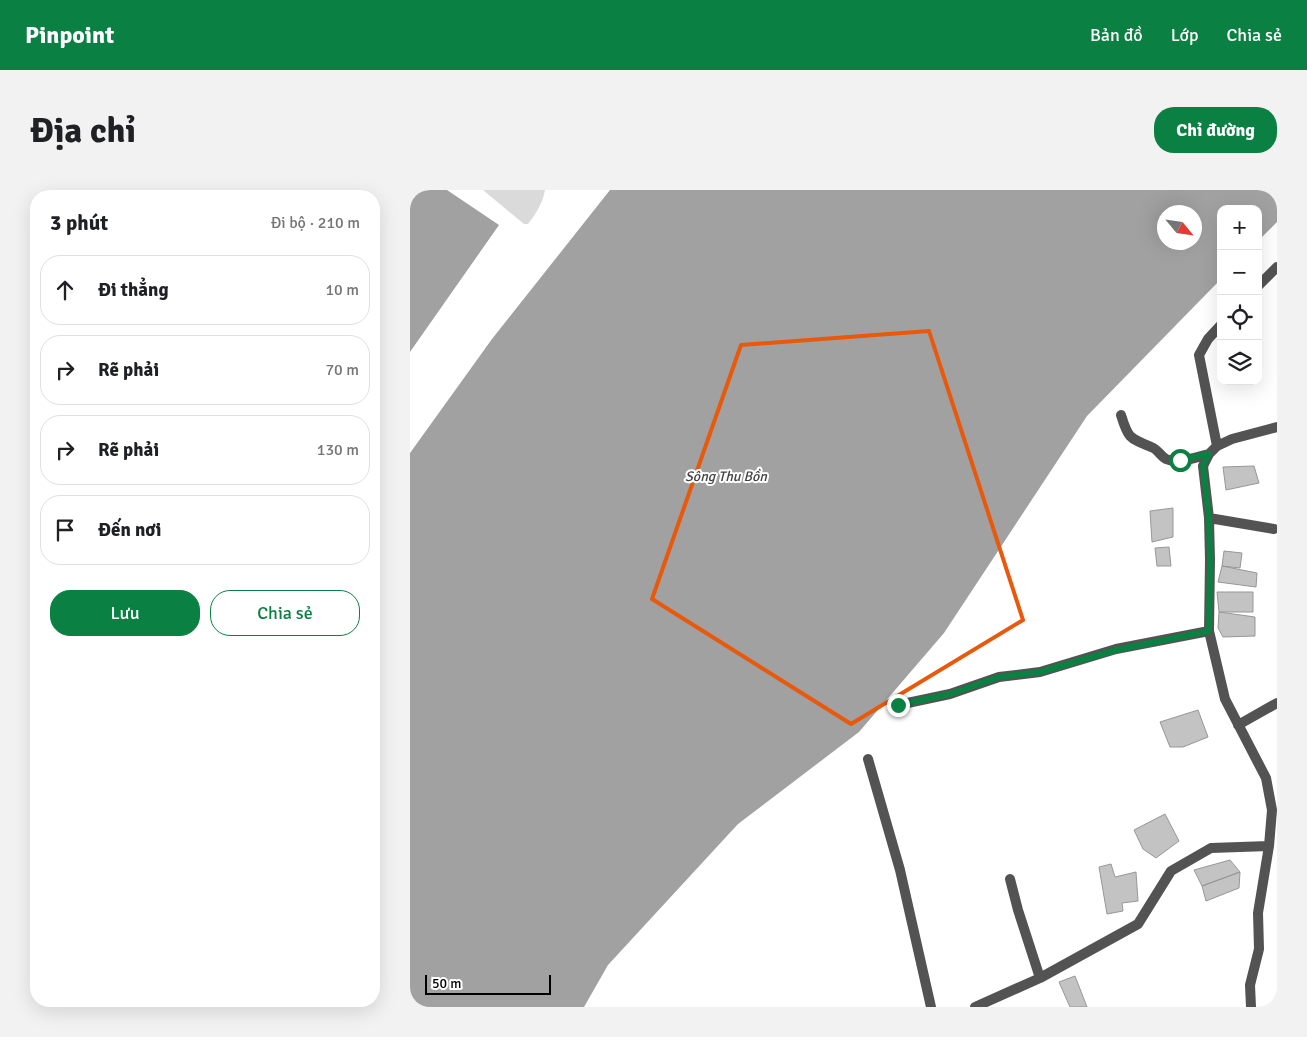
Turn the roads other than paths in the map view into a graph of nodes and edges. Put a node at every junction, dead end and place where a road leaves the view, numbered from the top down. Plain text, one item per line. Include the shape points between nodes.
1 (1277, 267) edge
2 (1262, 282) edge
3 (1217, 329) edge
4 (1121, 415) dead end
5 (1277, 427) edge
6 (1216, 446) junction
7 (1209, 454) junction
8 (1209, 518) junction
9 (1274, 529) dead end
10 (1209, 631) junction
11 (1277, 702) edge
12 (898, 705) dead end
13 (1238, 725) junction
14 (868, 759) dead end
15 (1269, 846) junction
16 (1010, 879) dead end
17 (1040, 978) junction
18 (931, 1007) edge
19 (975, 1007) edge
20 (1252, 1007) edge

1 - 2 street
3 - 6 street via 1199,355
4 - 7 street via 1132,438 1153,447 1167,459 1180,460
5 - 6 street
6 - 7 street
7 - 8 street via 1203,466
8 - 9 street
8 - 10 street
10 - 12 street via 1116,650 1040,672 999,677 950,694
10 - 13 street via 1224,699
11 - 13 street
13 - 15 street via 1266,778 1272,810
14 - 18 street via 900,870
15 - 17 street via 1211,848 1171,871 1138,924
15 - 20 street via 1258,913 1259,949 1250,985
16 - 17 street
17 - 19 street

